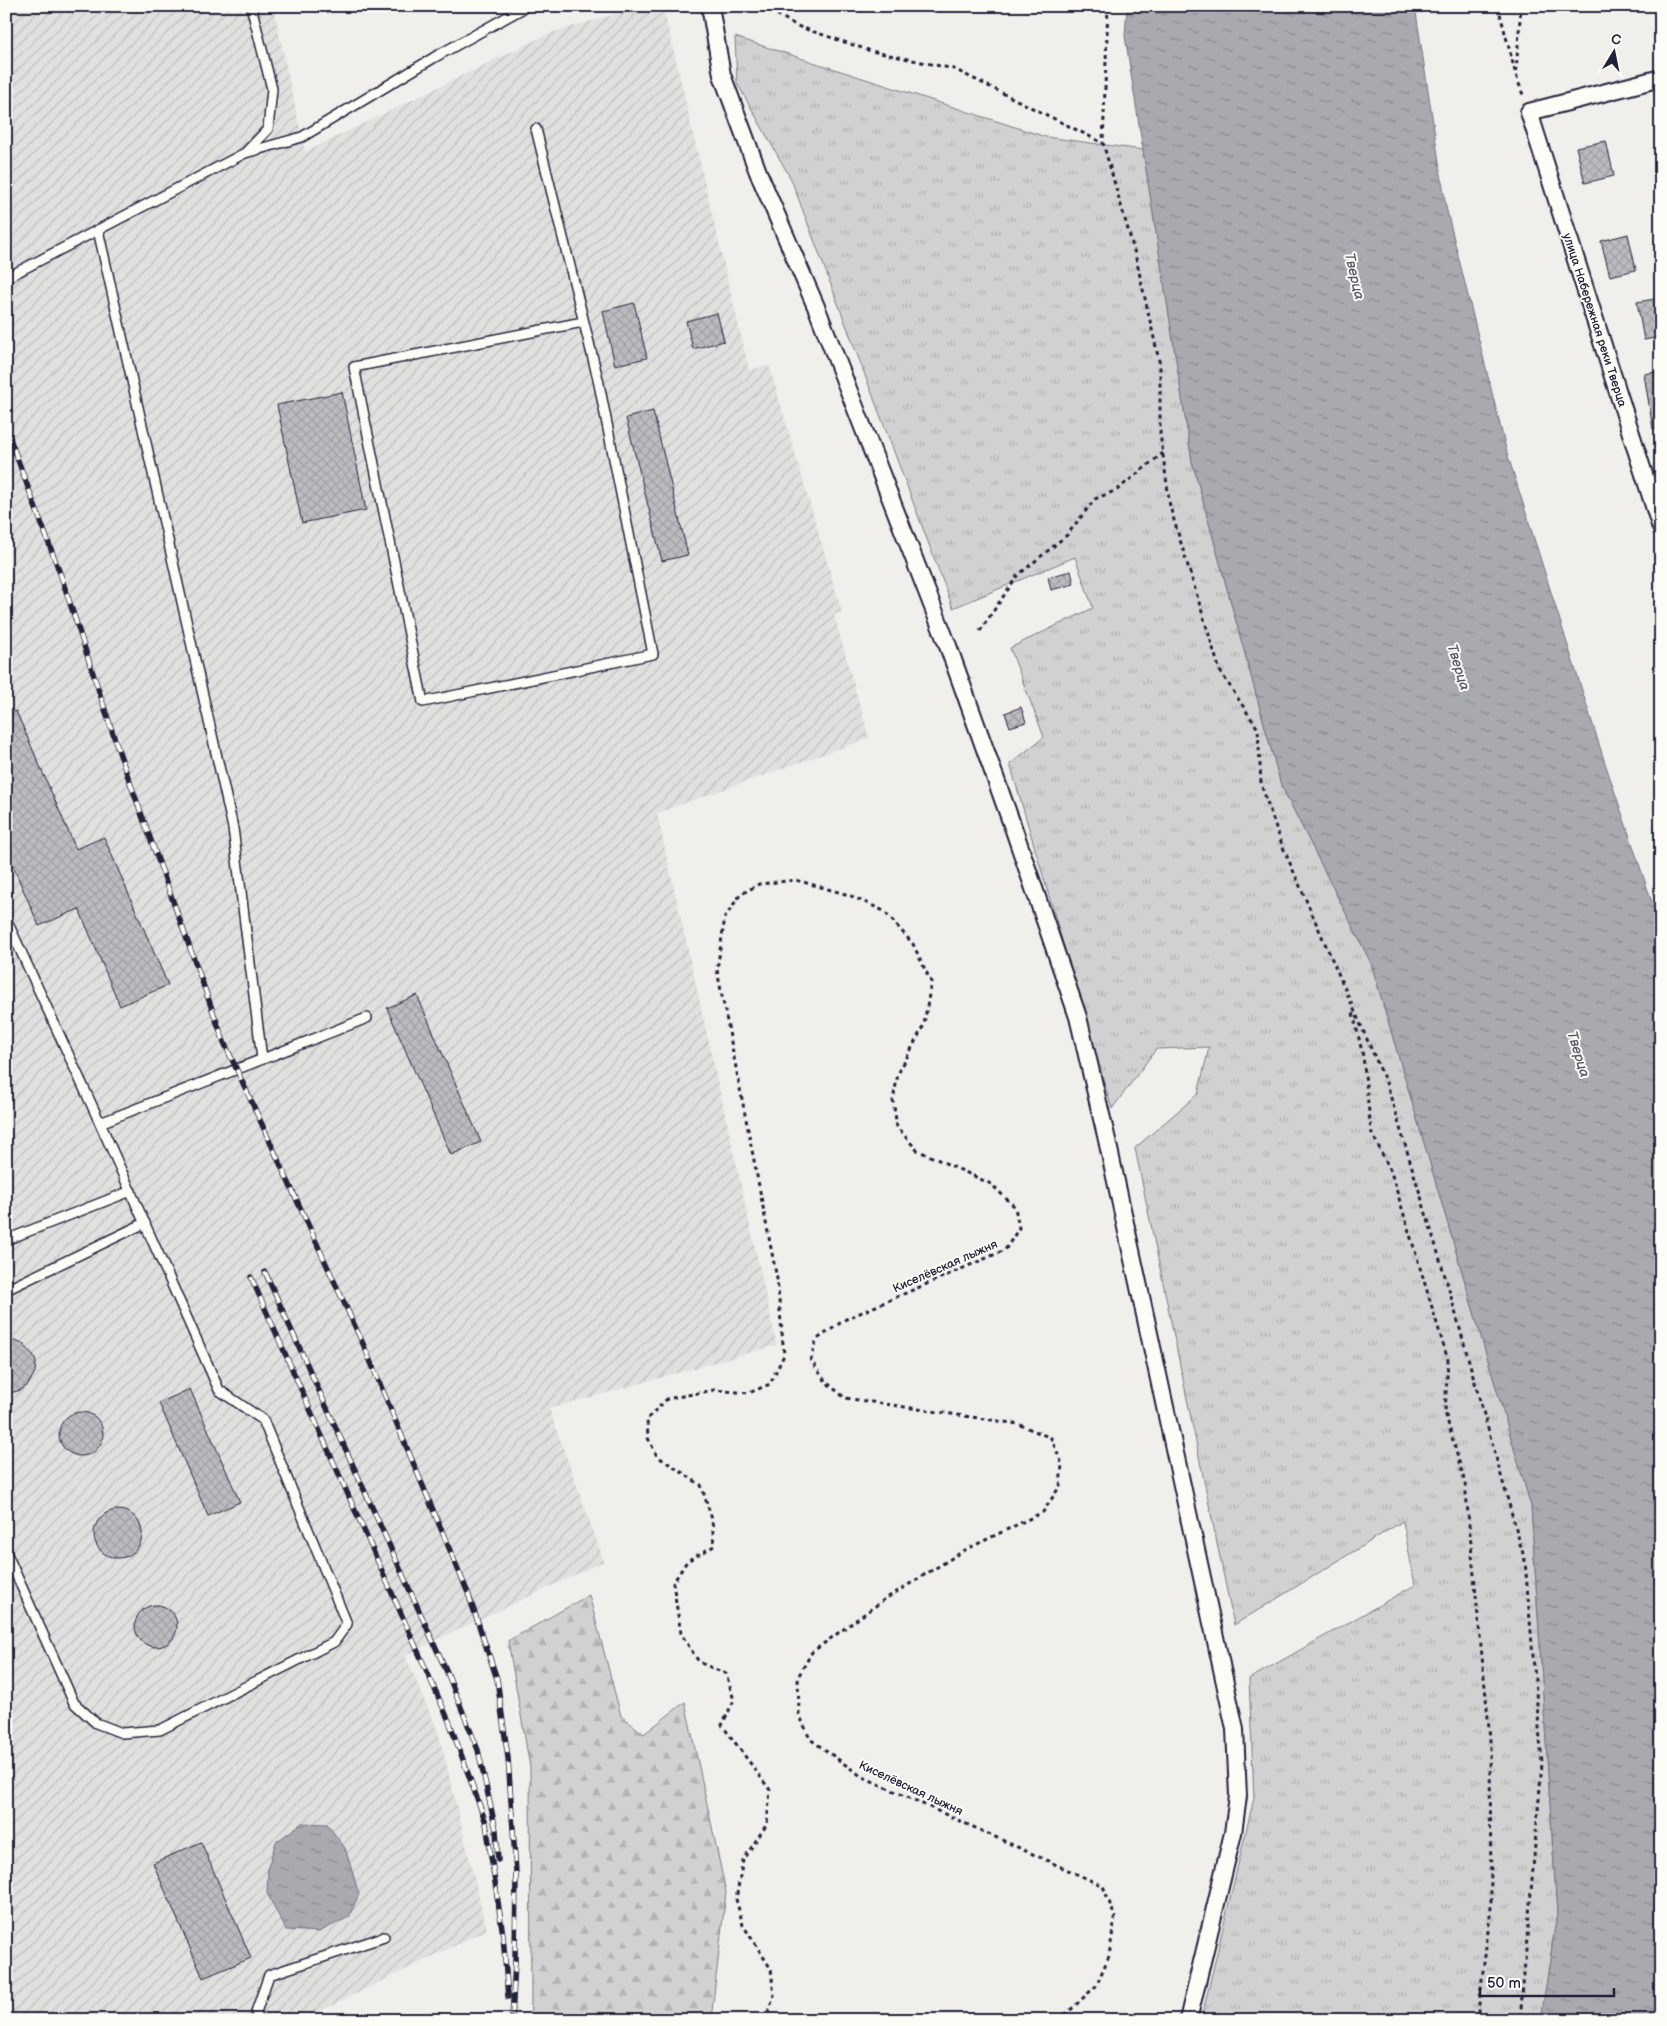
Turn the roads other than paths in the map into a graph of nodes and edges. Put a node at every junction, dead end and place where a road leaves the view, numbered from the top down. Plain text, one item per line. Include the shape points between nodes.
1 (250, 6) edge
2 (527, 6) edge
3 (710, 6) edge
4 (1661, 78) edge
5 (536, 129) dead end
6 (245, 153) junction
7 (98, 230) junction
8 (6, 278) edge
9 (583, 322) junction
10 (1661, 528) edge
11 (6, 919) edge
12 (367, 1018) dead end
13 (262, 1060) junction
14 (100, 1123) junction
15 (131, 1191) junction
16 (145, 1223) junction
17 (6, 1240) edge
18 (6, 1290) edge
19 (6, 1552) edge
20 (384, 1937) dead end
21 (258, 2020) edge
22 (1188, 2020) edge

1 - 6 lane via 272,90 268,129
2 - 6 lane via 302,137
3 - 22 street via 725,83 948,646 1078,1017 1235,1729 1238,1796 1233,1833
4 - 10 street, улица Набережная реки Тверца via 1529,112
5 - 9 lane
6 - 7 lane
7 - 8 lane
7 - 13 lane via 233,828
9 - 9 lane via 598,379 653,654 423,702 354,367
11 - 14 lane
12 - 13 lane
13 - 14 lane
14 - 15 lane
15 - 16 lane
15 - 17 lane
16 - 18 lane
16 - 19 lane via 219,1390 263,1420 347,1624 334,1642 160,1730 122,1733 96,1722 74,1704
20 - 21 lane via 270,1975 256,2012

